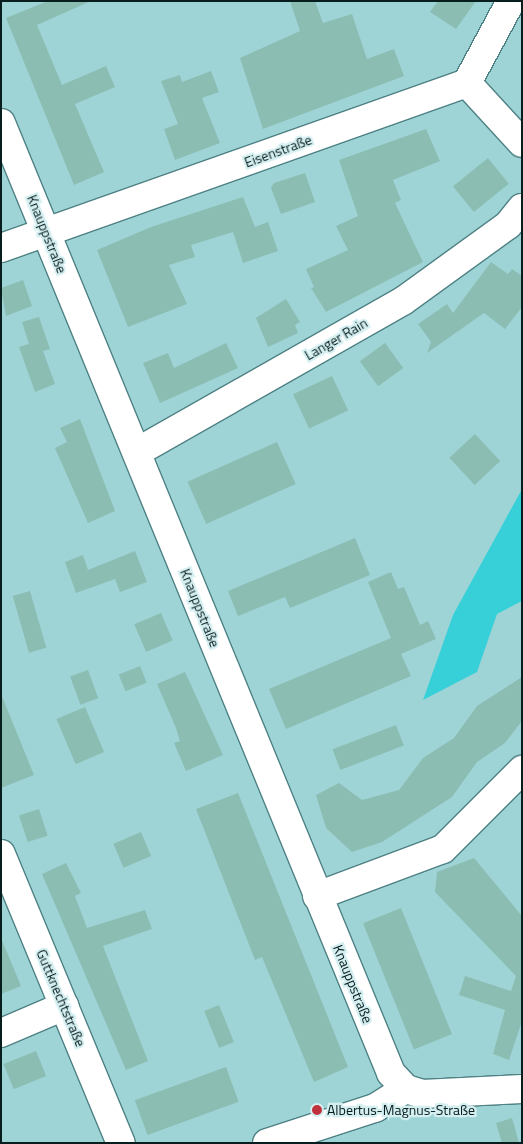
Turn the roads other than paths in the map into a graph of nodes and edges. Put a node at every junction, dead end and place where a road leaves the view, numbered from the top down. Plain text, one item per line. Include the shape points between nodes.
1 (511, 1) edge
2 (467, 82) junction
3 (1, 123) edge
4 (522, 142) edge
5 (517, 223) edge
6 (47, 234) junction
7 (1, 248) edge
8 (137, 452) junction
9 (522, 770) edge
10 (1, 854) edge
11 (318, 896) junction
12 (64, 1006) junction
13 (1, 1033) edge
14 (406, 1089) junction
15 (522, 1089) edge
16 (121, 1143) edge
17 (268, 1143) edge

1 - 2 street
2 - 4 street
2 - 6 street, Eisenstraße
3 - 6 street, Knauppstraße
5 - 8 street, Langer Rain via 404,301
6 - 7 street, Eisenstraße
6 - 8 street, Knauppstraße
8 - 11 street, Knauppstraße
9 - 11 street via 443,849
10 - 12 street, Guttknechtstraße
11 - 14 street, Knauppstraße via 384,1058
12 - 13 street
12 - 16 street, Guttknechtstraße
14 - 15 street via 436,1095
14 - 17 street via 375,1108

